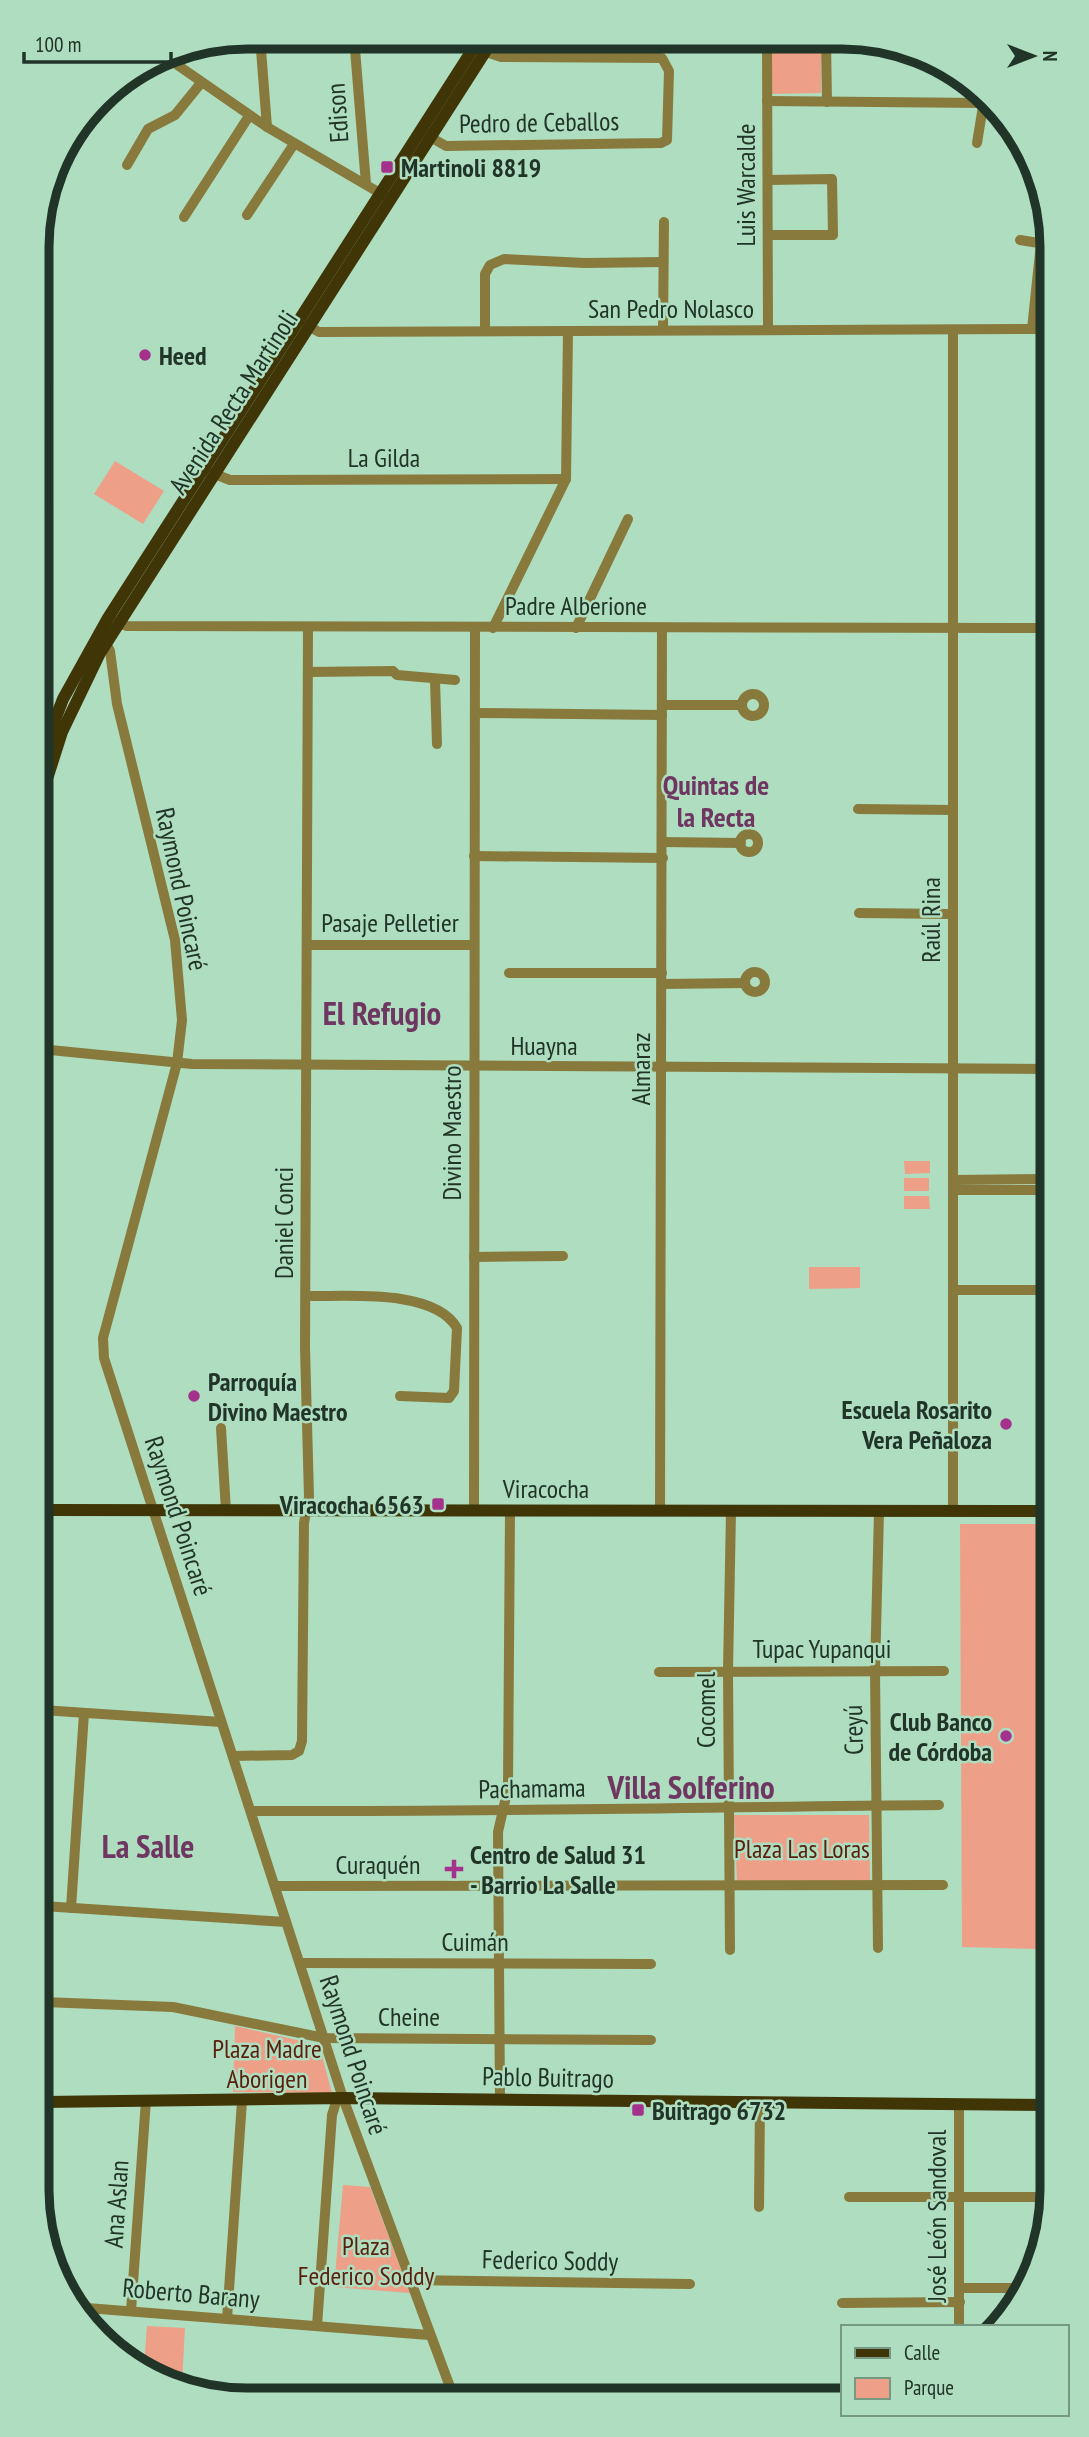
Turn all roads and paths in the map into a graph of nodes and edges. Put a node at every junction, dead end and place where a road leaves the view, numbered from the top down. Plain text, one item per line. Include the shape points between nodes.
1 (261, 49) edge
2 (355, 49) edge
3 (478, 49) edge
4 (486, 49) edge
5 (767, 49) edge
6 (826, 49) edge
7 (174, 63) edge
8 (201, 83) junction
9 (973, 99) edge
10 (767, 101) junction
11 (827, 102) junction
12 (983, 108) edge
13 (250, 116) junction
14 (267, 127) junction
15 (426, 135) junction
16 (976, 143) dead end
17 (294, 144) junction
18 (127, 165) dead end
19 (768, 180) junction
20 (366, 184) junction
21 (386, 196) junction
22 (247, 215) dead end
23 (184, 217) dead end
24 (664, 222) dead end
25 (768, 235) junction
26 (1020, 240) dead end
27 (1040, 243) edge
28 (663, 262) junction
29 (1040, 267) edge
30 (304, 324) junction
31 (1040, 329) edge
32 (663, 330) junction
33 (768, 330) junction
34 (953, 330) junction
35 (1032, 330) junction
36 (485, 331) junction
37 (568, 331) junction
38 (209, 472) junction
39 (566, 479) junction
40 (628, 519) dead end
41 (113, 621) junction
42 (308, 627) junction
43 (953, 627) junction
44 (493, 628) junction
45 (576, 628) junction
46 (662, 628) junction
47 (1040, 628) edge
48 (475, 629) junction
49 (102, 638) junction
50 (308, 672) junction
51 (455, 680) dead end
52 (435, 681) junction
53 (742, 705) dead end
54 (662, 710) junction
55 (475, 713) junction
56 (49, 737) edge
57 (437, 744) dead end
58 (49, 773) edge
59 (858, 809) dead end
60 (953, 810) junction
61 (662, 842) junction
62 (741, 843) dead end
63 (474, 856) junction
64 (663, 858) junction
65 (859, 913) dead end
66 (953, 914) junction
67 (307, 945) junction
68 (474, 945) junction
69 (509, 973) dead end
70 (662, 979) junction
71 (745, 983) dead end
72 (49, 1050) edge
73 (177, 1063) junction
74 (307, 1066) junction
75 (474, 1068) junction
76 (664, 1068) junction
77 (953, 1069) junction
78 (1040, 1069) edge
79 (1040, 1180) edge
80 (954, 1185) junction
81 (1040, 1190) edge
82 (563, 1256) dead end
83 (474, 1257) junction
84 (954, 1290) junction
85 (1040, 1290) edge
86 (306, 1296) junction
87 (400, 1396) dead end
88 (222, 1428) dead end
89 (49, 1510) edge
90 (953, 1510) junction
91 (154, 1511) junction
92 (226, 1511) junction
93 (306, 1511) junction
94 (474, 1511) junction
95 (510, 1511) junction
96 (660, 1511) junction
97 (731, 1511) junction
98 (1040, 1511) edge
99 (879, 1512) junction
100 (728, 1671) junction
101 (875, 1671) junction
102 (944, 1671) dead end
103 (659, 1672) dead end
104 (49, 1710) edge
105 (84, 1713) junction
106 (221, 1722) junction
107 (233, 1756) junction
108 (729, 1805) junction
109 (876, 1805) junction
110 (939, 1805) dead end
111 (251, 1811) junction
112 (503, 1812) junction
113 (943, 1885) dead end
114 (275, 1886) junction
115 (729, 1886) junction
116 (877, 1886) junction
117 (498, 1887) junction
118 (49, 1906) edge
119 (71, 1908) junction
120 (286, 1922) junction
121 (878, 1948) dead end
122 (730, 1950) dead end
123 (300, 1963) junction
124 (499, 1963) junction
125 (651, 1964) dead end
126 (49, 2002) edge
127 (324, 2038) junction
128 (500, 2039) junction
129 (651, 2040) dead end
130 (340, 2099) junction
131 (500, 2099) junction
132 (146, 2100) junction
133 (242, 2101) junction
134 (49, 2102) edge
135 (760, 2102) junction
136 (959, 2105) junction
137 (1040, 2105) edge
138 (849, 2197) dead end
139 (959, 2197) junction
140 (1040, 2197) edge
141 (759, 2207) dead end
142 (409, 2280) junction
143 (690, 2284) dead end
144 (960, 2288) junction
145 (1014, 2288) edge
146 (960, 2302) junction
147 (842, 2303) dead end
148 (88, 2307) edge
149 (131, 2311) junction
150 (227, 2319) junction
151 (959, 2325) edge
152 (317, 2326) junction
153 (429, 2334) junction
154 (450, 2388) edge

1 - 14 street
2 - 20 street, Edison
3 - 15 main road, Avenida Recta Martinoli
4 - 15 street, Pedro de Ceballos via 501,57 657,57 667,63 669,71 669,134 661,143 446,146
5 - 10 street, Luis Warcalde
6 - 11 street
7 - 8 street
8 - 13 street
8 - 18 street via 176,116 148,128
9 - 11 street
10 - 11 street
10 - 19 street, Luis Warcalde
12 - 16 street
13 - 14 street
13 - 23 street
14 - 17 street
15 - 21 main road, Avenida Recta Martinoli
17 - 20 street
17 - 22 street
19 - 25 street, Luis Warcalde
19 - 25 street via 832,179 833,235
20 - 21 street
21 - 30 main road, Avenida Recta Martinoli
24 - 28 street
25 - 33 street, Luis Warcalde
26 - 27 street
28 - 32 street
28 - 36 street via 496,261 485,274
29 - 35 street
30 - 36 street, San Pedro Nolasco via 319,332
30 - 38 main road, Avenida Recta Martinoli
31 - 35 street, San Pedro Nolasco
32 - 33 street, San Pedro Nolasco
32 - 37 street, San Pedro Nolasco
33 - 34 street, San Pedro Nolasco
34 - 35 street, San Pedro Nolasco
34 - 43 street, Raúl Rina
36 - 37 street, San Pedro Nolasco
37 - 39 street
38 - 39 street, La Gilda via 230,480
38 - 41 main road, Avenida Recta Martinoli
39 - 44 street
40 - 45 street
41 - 42 street, Padre Alberione
41 - 49 main road, Avenida Recta Martinoli
42 - 48 street, Padre Alberione
42 - 50 street, Daniel Conci
43 - 46 street, Padre Alberione
43 - 47 street, Padre Alberione
43 - 60 street, Raúl Rina
44 - 45 street, Padre Alberione
44 - 48 street, Padre Alberione
45 - 46 street, Padre Alberione
46 - 54 street, Almaraz
48 - 55 street, Divino Maestro
49 - 56 main road, Avenida Recta Martinoli via 64,699
49 - 58 main road, Avenida Recta Martinoli
49 - 73 street, Raymond Poincaré via 175,940 182,1020
50 - 52 street via 393,671 397,676
50 - 67 street, Daniel Conci
51 - 52 street
52 - 57 street
53 - 54 street
54 - 55 street
54 - 61 street, Almaraz
55 - 63 street, Divino Maestro
59 - 60 street
60 - 66 street, Raúl Rina
61 - 62 street
61 - 64 street, Almaraz
63 - 64 street
63 - 68 street, Divino Maestro
64 - 70 street, Almaraz
65 - 66 street
66 - 77 street, Raúl Rina
67 - 68 street, Pasaje Pelletier
67 - 74 street, Daniel Conci
68 - 75 street, Divino Maestro
69 - 70 street
70 - 71 street
70 - 76 street, Almaraz
72 - 73 street, Huayna
73 - 74 street, Huayna
73 - 91 street, Raymond Poincaré via 102,1347
74 - 75 street, Huayna
74 - 86 street, Daniel Conci
75 - 76 street, Huayna
75 - 83 street, Divino Maestro
76 - 77 street, Huayna
76 - 96 street, Almaraz
77 - 78 street, Huayna
77 - 80 street, Raúl Rina
79 - 80 street
80 - 81 street
80 - 84 street, Raúl Rina
82 - 83 street
83 - 94 street, Divino Maestro
84 - 85 street
84 - 90 street, Raúl Rina
86 - 87 street via 411,1300 441,1311 454,1322 454,1391 449,1398
86 - 93 street, Daniel Conci
88 - 92 street
89 - 91 main road, Viracocha
90 - 98 main road, Viracocha
90 - 99 main road, Viracocha
91 - 92 main road, Viracocha
91 - 106 street, Raymond Poincaré
92 - 93 main road, Viracocha
93 - 94 main road, Viracocha
93 - 107 street, Daniel Conci via 301,1748 292,1755
94 - 95 main road, Viracocha
95 - 96 main road, Viracocha
95 - 112 street via 508,1788
96 - 97 main road, Viracocha
97 - 99 main road, Viracocha
97 - 100 street, Cocomel
99 - 101 street, Creyú
100 - 101 street, Tupac Yupanqui
100 - 103 street, Tupac Yupanqui
100 - 108 street, Cocomel
101 - 102 street, Tupac Yupanqui
101 - 109 street, Creyú
104 - 105 street
105 - 106 street
105 - 119 street
106 - 107 street, Raymond Poincaré
107 - 111 street, Raymond Poincaré
108 - 109 street, Pachamama
108 - 112 street, Pachamama
108 - 115 street, Cocomel
109 - 110 street, Pachamama
109 - 116 street, Creyú
111 - 112 street, Pachamama
111 - 114 street, Raymond Poincaré
112 - 117 street via 498,1832
113 - 116 street, Curaquén
114 - 117 street, Curaquén
114 - 120 street, Raymond Poincaré
115 - 116 street, Curaquén
115 - 117 street, Curaquén
115 - 122 street, Cocomel
116 - 121 street, Creyú
117 - 124 street
118 - 119 street
119 - 120 street
120 - 123 street, Raymond Poincaré
123 - 124 street, Cuimán
123 - 127 street, Raymond Poincaré
124 - 125 street, Cuimán
124 - 128 street
126 - 127 street, Cheine via 173,2007
127 - 128 street, Cheine
127 - 130 street, Raymond Poincaré
128 - 129 street, Cheine
128 - 131 street
130 - 131 main road, Pablo Buitrago
130 - 133 main road, Pablo Buitrago
130 - 142 street, Raymond Poincaré
130 - 152 street via 332,2115
131 - 135 main road, Pablo Buitrago
132 - 133 main road, Pablo Buitrago
132 - 134 main road, Pablo Buitrago
132 - 149 street, Ana Aslan
133 - 150 street
135 - 136 main road, Pablo Buitrago
135 - 141 street
136 - 137 main road, Pablo Buitrago
136 - 139 street, José León Sandoval
138 - 139 street
139 - 140 street
139 - 144 street, José León Sandoval
142 - 143 street, Federico Soddy
142 - 153 street, Raymond Poincaré
144 - 145 street
144 - 146 street, José León Sandoval
146 - 147 street
146 - 151 street, José León Sandoval
148 - 149 street, Roberto Barany
149 - 150 street, Roberto Barany
150 - 152 street, Roberto Barany
152 - 153 street, Roberto Barany
153 - 154 street, Raymond Poincaré

